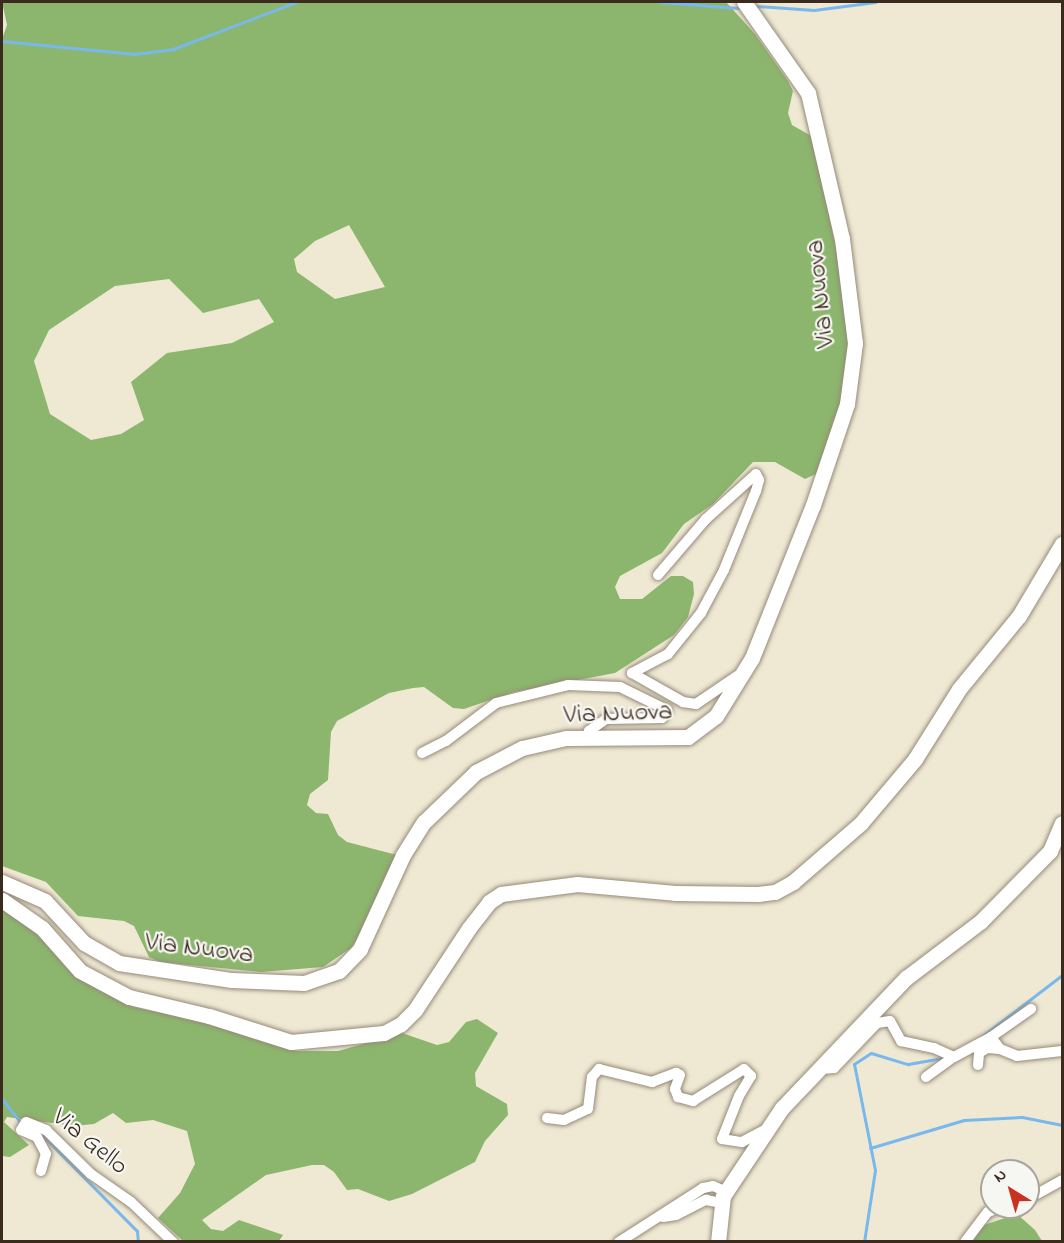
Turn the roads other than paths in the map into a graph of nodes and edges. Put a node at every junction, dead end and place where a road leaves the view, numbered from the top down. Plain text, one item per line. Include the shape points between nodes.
1 (744, 2) edge
2 (1062, 544) edge
3 (658, 575) dead end
4 (749, 666) junction
5 (588, 738) junction
6 (422, 753) dead end
7 (1062, 823) edge
8 (2, 882) edge
9 (2, 900) edge
10 (1031, 1009) dead end
11 (991, 1037) junction
12 (999, 1049) junction
13 (1062, 1051) edge
14 (954, 1057) junction
15 (978, 1065) dead end
16 (820, 1070) junction
17 (926, 1077) dead end
18 (547, 1118) dead end
19 (768, 1128) junction
20 (41, 1171) dead end
21 (1062, 1180) edge
22 (1040, 1192) edge
23 (723, 1197) junction
24 (983, 1219) edge
25 (173, 1242) edge
26 (619, 1242) edge
27 (718, 1242) edge
28 (965, 1242) edge

1 - 4 street, Via Nuova via 808,93 842,239 855,343 839,433
2 - 9 street via 1019,616 960,689 915,759 861,823 793,882 775,892 758,894 577,884 501,894 489,902 469,928 415,1010 384,1033 291,1042 209,1016 129,997 80,971 42,928
3 - 4 street via 706,519 756,474 756,491 724,570 701,613 668,654 632,673 683,702 696,704
4 - 5 street, Via Nuova via 716,716 688,737
5 - 6 street via 590,731 606,719 662,718 667,710 620,687 568,685 496,703 446,741
5 - 8 street, Via Nuova via 566,738 522,748 476,772 424,822 403,855 360,949 339,971 313,981 232,980 119,963 84,943 45,901
7 - 16 street via 1050,851 981,921 906,978
10 - 11 street
11 - 12 street
11 - 14 street
12 - 13 street via 1017,1056
12 - 15 street via 987,1047 979,1053
14 - 16 street via 901,1041 890,1021 877,1023 834,1068
14 - 17 street
16 - 19 street
18 - 19 street via 564,1120 588,1109 592,1077 599,1069 652,1082 676,1073 680,1075 675,1089 678,1097 693,1101 744,1069 751,1076 722,1139 742,1142
19 - 23 street
20 - 25 street, Via Gello via 46,1154 44,1144 21,1130 24,1124 55,1137 91,1174 131,1202
21 - 22 street
23 - 26 street via 706,1200 676,1215 659,1217
23 - 27 street
24 - 28 street

